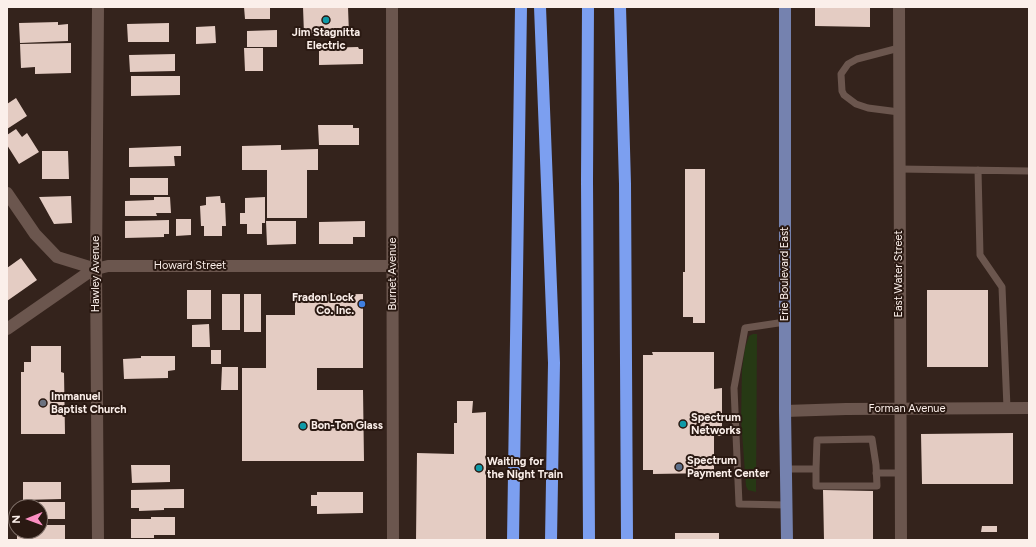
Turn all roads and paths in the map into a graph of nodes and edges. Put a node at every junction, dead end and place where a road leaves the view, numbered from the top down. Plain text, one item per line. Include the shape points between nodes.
1 (98, 7) edge
2 (392, 7) edge
3 (521, 7) edge
4 (540, 7) edge
5 (588, 7) edge
6 (620, 7) edge
7 (785, 7) edge
8 (899, 7) edge
9 (899, 48) junction
10 (899, 112) junction
11 (899, 169) junction
12 (978, 170) junction
13 (1029, 171) edge
14 (7, 194) edge
15 (393, 266) junction
16 (96, 269) junction
17 (785, 322) junction
18 (7, 329) edge
19 (1007, 408) junction
20 (1029, 408) edge
21 (900, 409) junction
22 (785, 411) junction
23 (816, 469) junction
24 (786, 470) junction
25 (876, 473) junction
26 (900, 473) junction
27 (786, 505) junction
28 (98, 540) edge
29 (393, 540) edge
30 (514, 540) edge
31 (551, 540) edge
32 (590, 540) edge
33 (627, 540) edge
34 (787, 540) edge
35 (901, 540) edge

1 - 16 street, Hawley Avenue
2 - 15 street, Burnet Avenue
3 - 30 highway
4 - 31 highway via 554,363
5 - 32 highway
6 - 33 highway via 625,184
7 - 17 main road, Erie Boulevard East
8 - 9 street, East Water Street
9 - 10 street, East Water Street
9 - 10 lane via 857,59 848,64 841,74 842,91 856,104
10 - 11 street, East Water Street
11 - 12 lane
11 - 21 street, East Water Street
12 - 13 lane
12 - 19 lane via 980,255 1002,287
14 - 16 street via 35,234 57,257
15 - 16 street, Howard Street via 108,266
15 - 29 street, Burnet Avenue
16 - 18 street, Howard Street
16 - 28 street, Hawley Avenue
17 - 22 main road, Erie Boulevard East
17 - 27 lane via 745,328 734,388 739,504
19 - 20 street, Forman Avenue
19 - 21 street, Forman Avenue
21 - 22 street, Forman Avenue
21 - 26 street, East Water Street
22 - 24 main road, Erie Boulevard East
23 - 24 lane
23 - 25 lane via 816,486 876,486
23 - 25 lane via 817,440 872,439
24 - 27 main road, Erie Boulevard East
25 - 26 lane
26 - 35 street, East Water Street
27 - 34 main road, Erie Boulevard East

